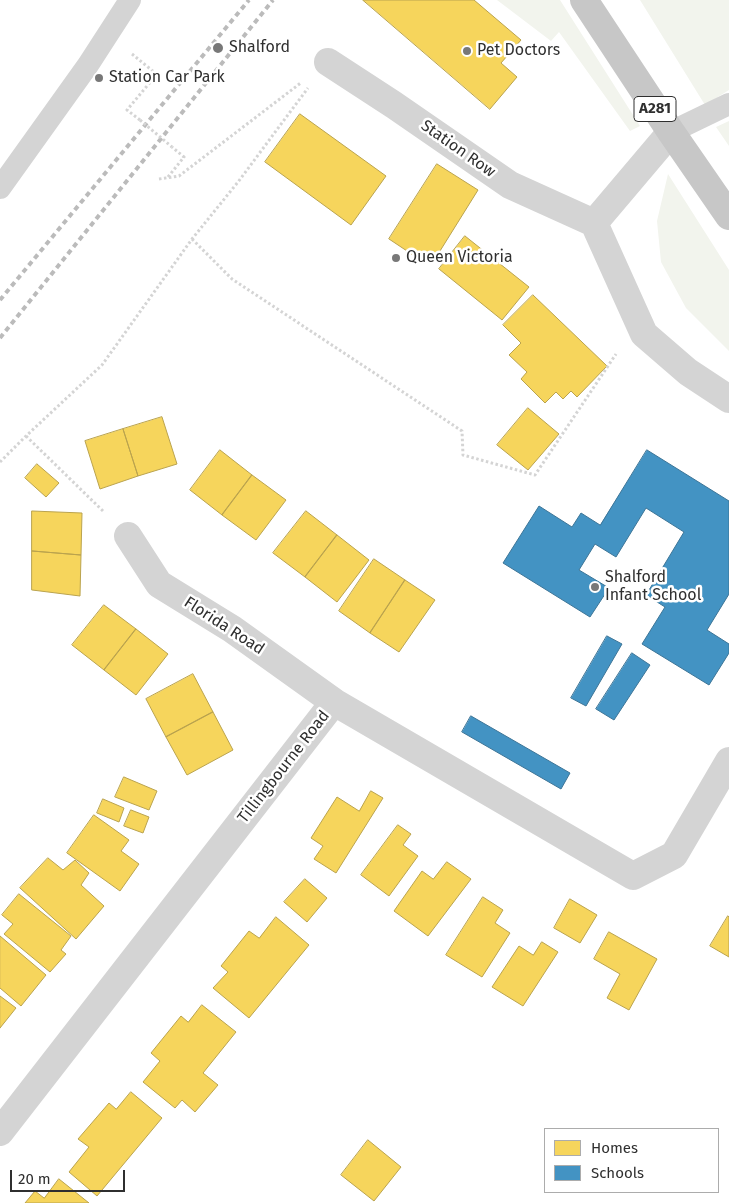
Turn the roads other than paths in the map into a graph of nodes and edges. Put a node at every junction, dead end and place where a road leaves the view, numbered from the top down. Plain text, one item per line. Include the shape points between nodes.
1 (130, 0) edge
2 (584, 0) edge
3 (328, 62) road end
4 (729, 104) edge
5 (671, 132) junction
6 (0, 188) edge
7 (729, 216) edge
8 (594, 223) junction
9 (729, 399) edge
10 (128, 536) road end
11 (334, 702) junction
12 (729, 762) edge
13 (0, 1132) edge

1 - 6 lane
2 - 5 main road, A281
3 - 8 street, Station Row via 510,185
4 - 5 lane
5 - 7 main road, A281
5 - 8 street
8 - 9 street via 644,334 688,372
10 - 11 street, Florida Road via 159,584 232,629
11 - 12 street, Tillingbourne Road via 633,876 674,855
11 - 13 street, Tillingbourne Road

